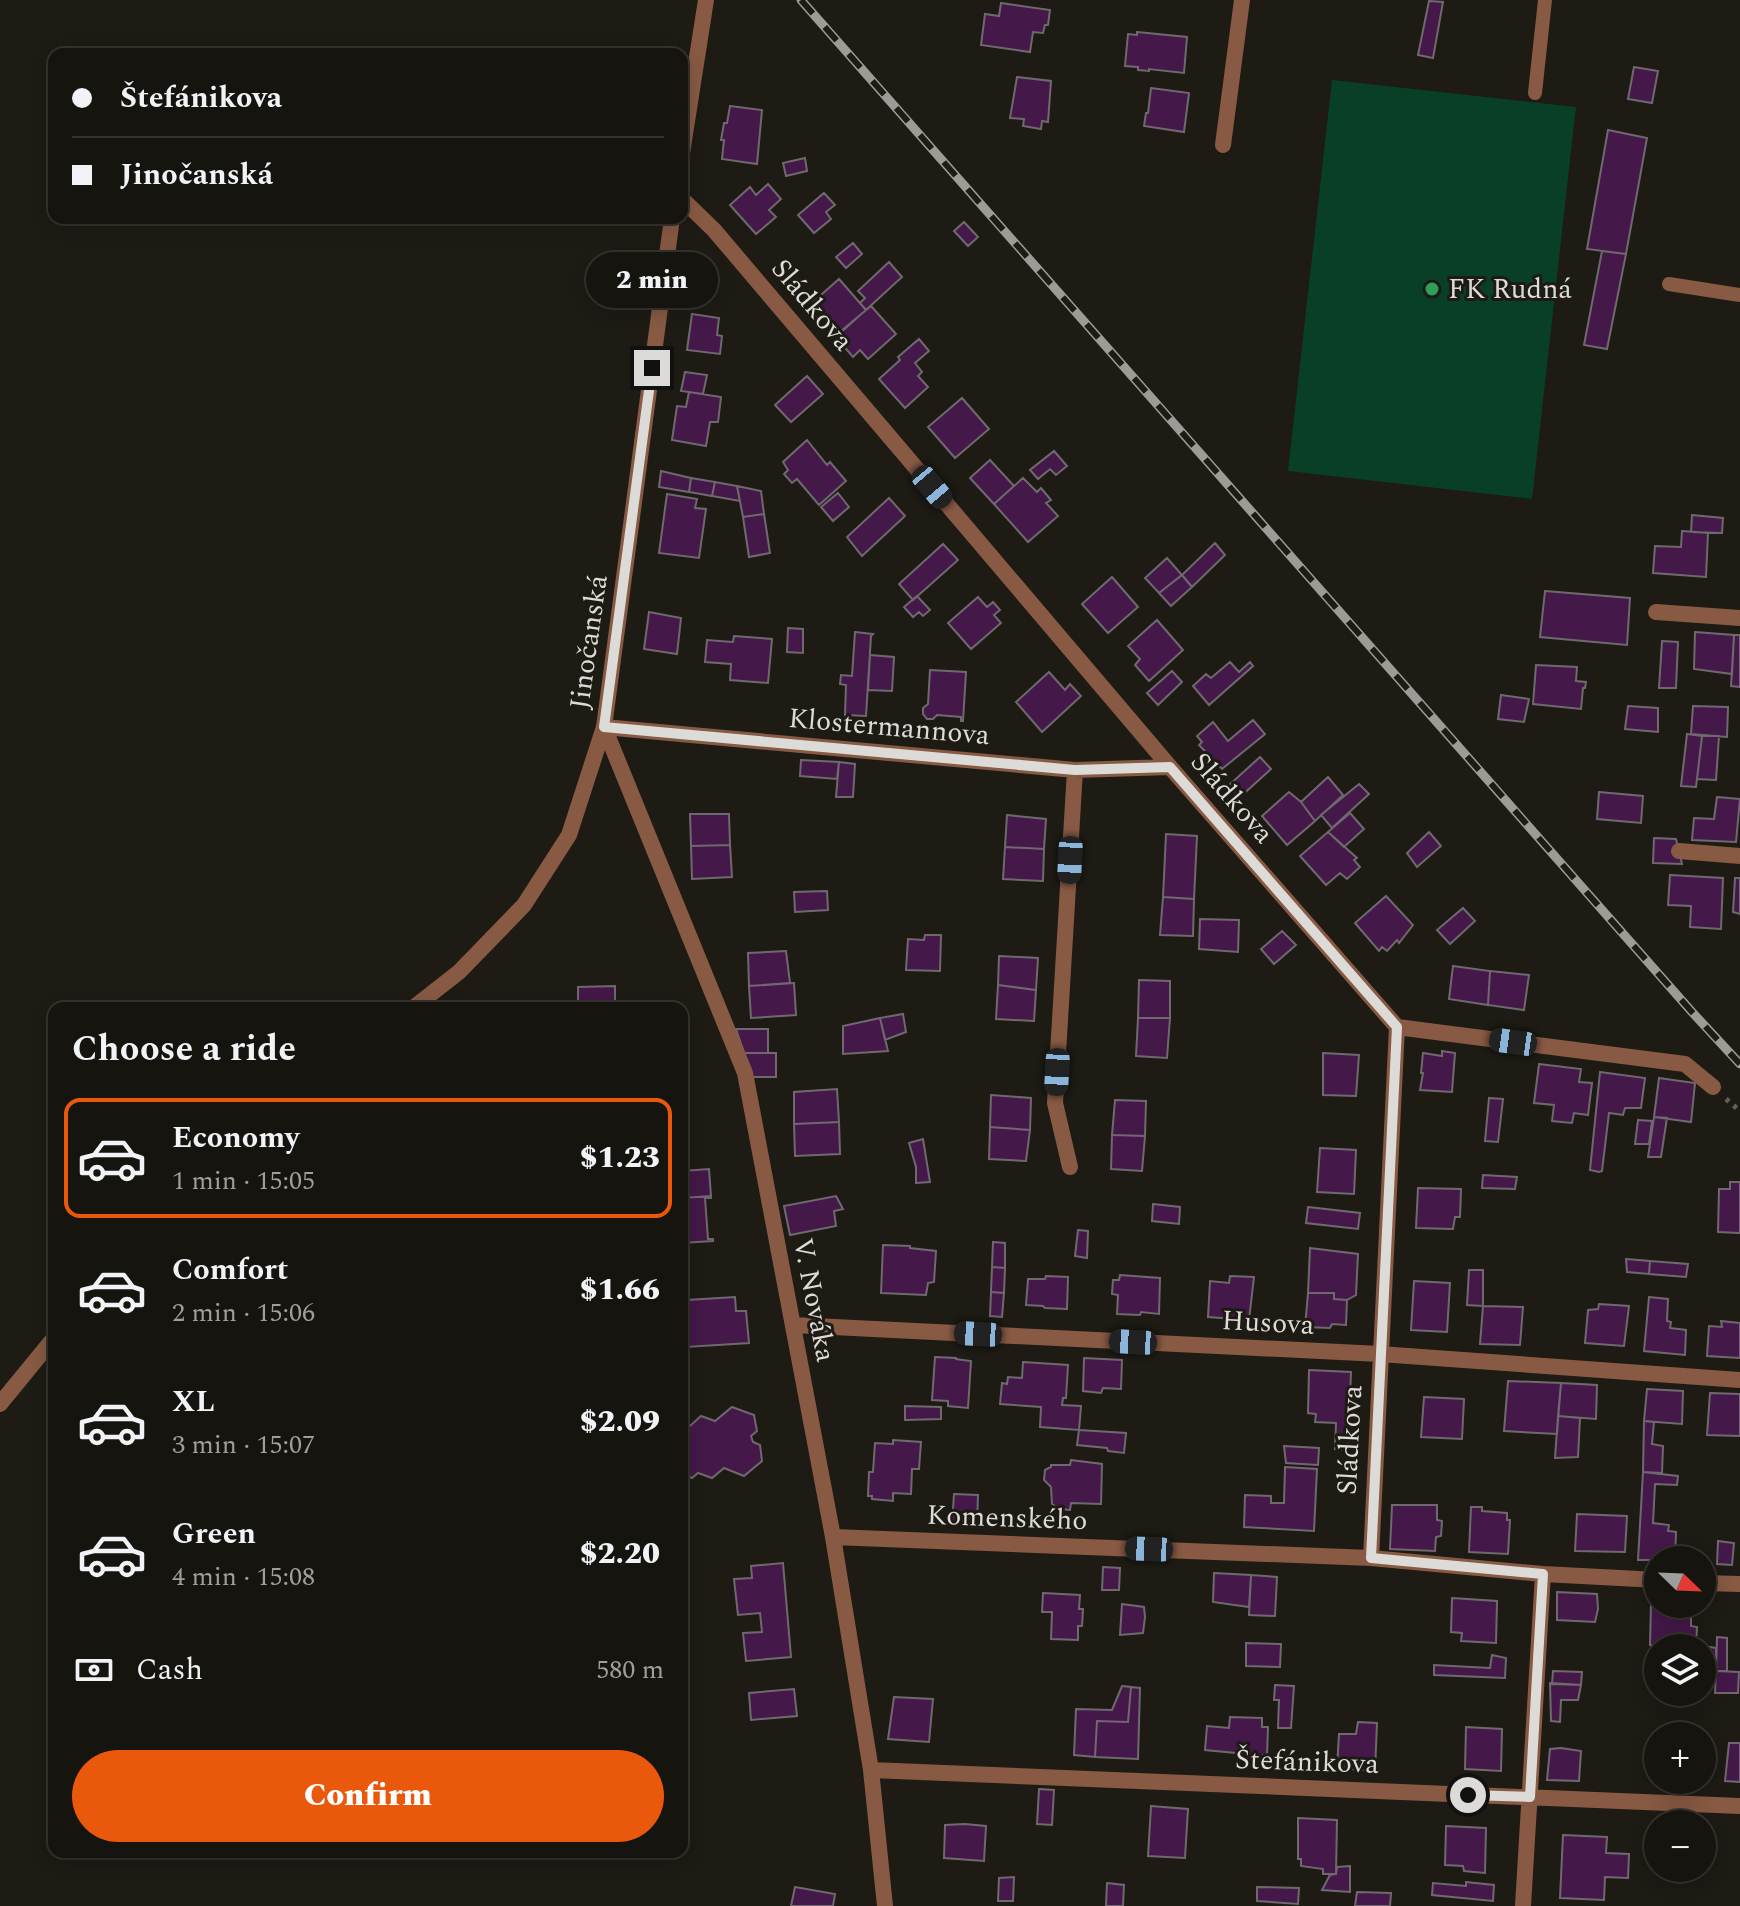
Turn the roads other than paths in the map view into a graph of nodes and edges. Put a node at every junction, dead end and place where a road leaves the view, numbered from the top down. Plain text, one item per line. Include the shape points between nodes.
1 (706, 0) edge
2 (1242, 0) edge
3 (1545, 0) edge
4 (1535, 93) dead end
5 (688, 115) edge
6 (1223, 145) dead end
7 (688, 205) edge
8 (671, 224) edge
9 (1669, 284) dead end
10 (1740, 295) edge
11 (1656, 612) dead end
12 (1740, 618) edge
13 (604, 727) junction
14 (1170, 767) junction
15 (1075, 770) junction
16 (1679, 851) dead end
17 (1740, 856) edge
18 (421, 1002) edge
19 (1397, 1027) junction
20 (1713, 1087) dead end
21 (1070, 1167) dead end
22 (793, 1325) junction
23 (48, 1345) edge
24 (1380, 1354) junction
25 (1740, 1380) edge
26 (0, 1404) edge
27 (833, 1537) junction
28 (1371, 1558) junction
29 (1543, 1574) junction
30 (1644, 1579) edge
31 (1716, 1583) edge
32 (1740, 1584) edge
33 (871, 1770) junction
34 (1530, 1797) junction
35 (1740, 1806) edge
36 (885, 1906) edge
37 (1523, 1906) edge

1 - 5 street
2 - 6 street
3 - 4 lane
7 - 14 street, Sládkova
8 - 13 street, Jinočanská
9 - 10 lane
11 - 12 street
13 - 15 street, Klostermannova
13 - 18 street, Jinočanská via 569,835 524,905 459,972
13 - 22 street, V. Nováka via 745,1073
14 - 15 street, Klostermannova
14 - 19 street, Sládkova
15 - 21 street via 1055,1103
16 - 17 street
19 - 20 street via 1685,1064
19 - 24 street, Sládkova
22 - 24 street, Husova
22 - 27 street, V. Nováka
23 - 26 street
24 - 25 street, Husova
24 - 28 street, Sládkova
27 - 28 street, Komenského
27 - 33 street, V. Nováka
28 - 29 street, Komenského
29 - 30 street, Komenského
29 - 34 street
31 - 32 street
33 - 34 street, Štefánikova
33 - 36 street, V. Nováka
34 - 35 street, Štefánikova
34 - 37 street

